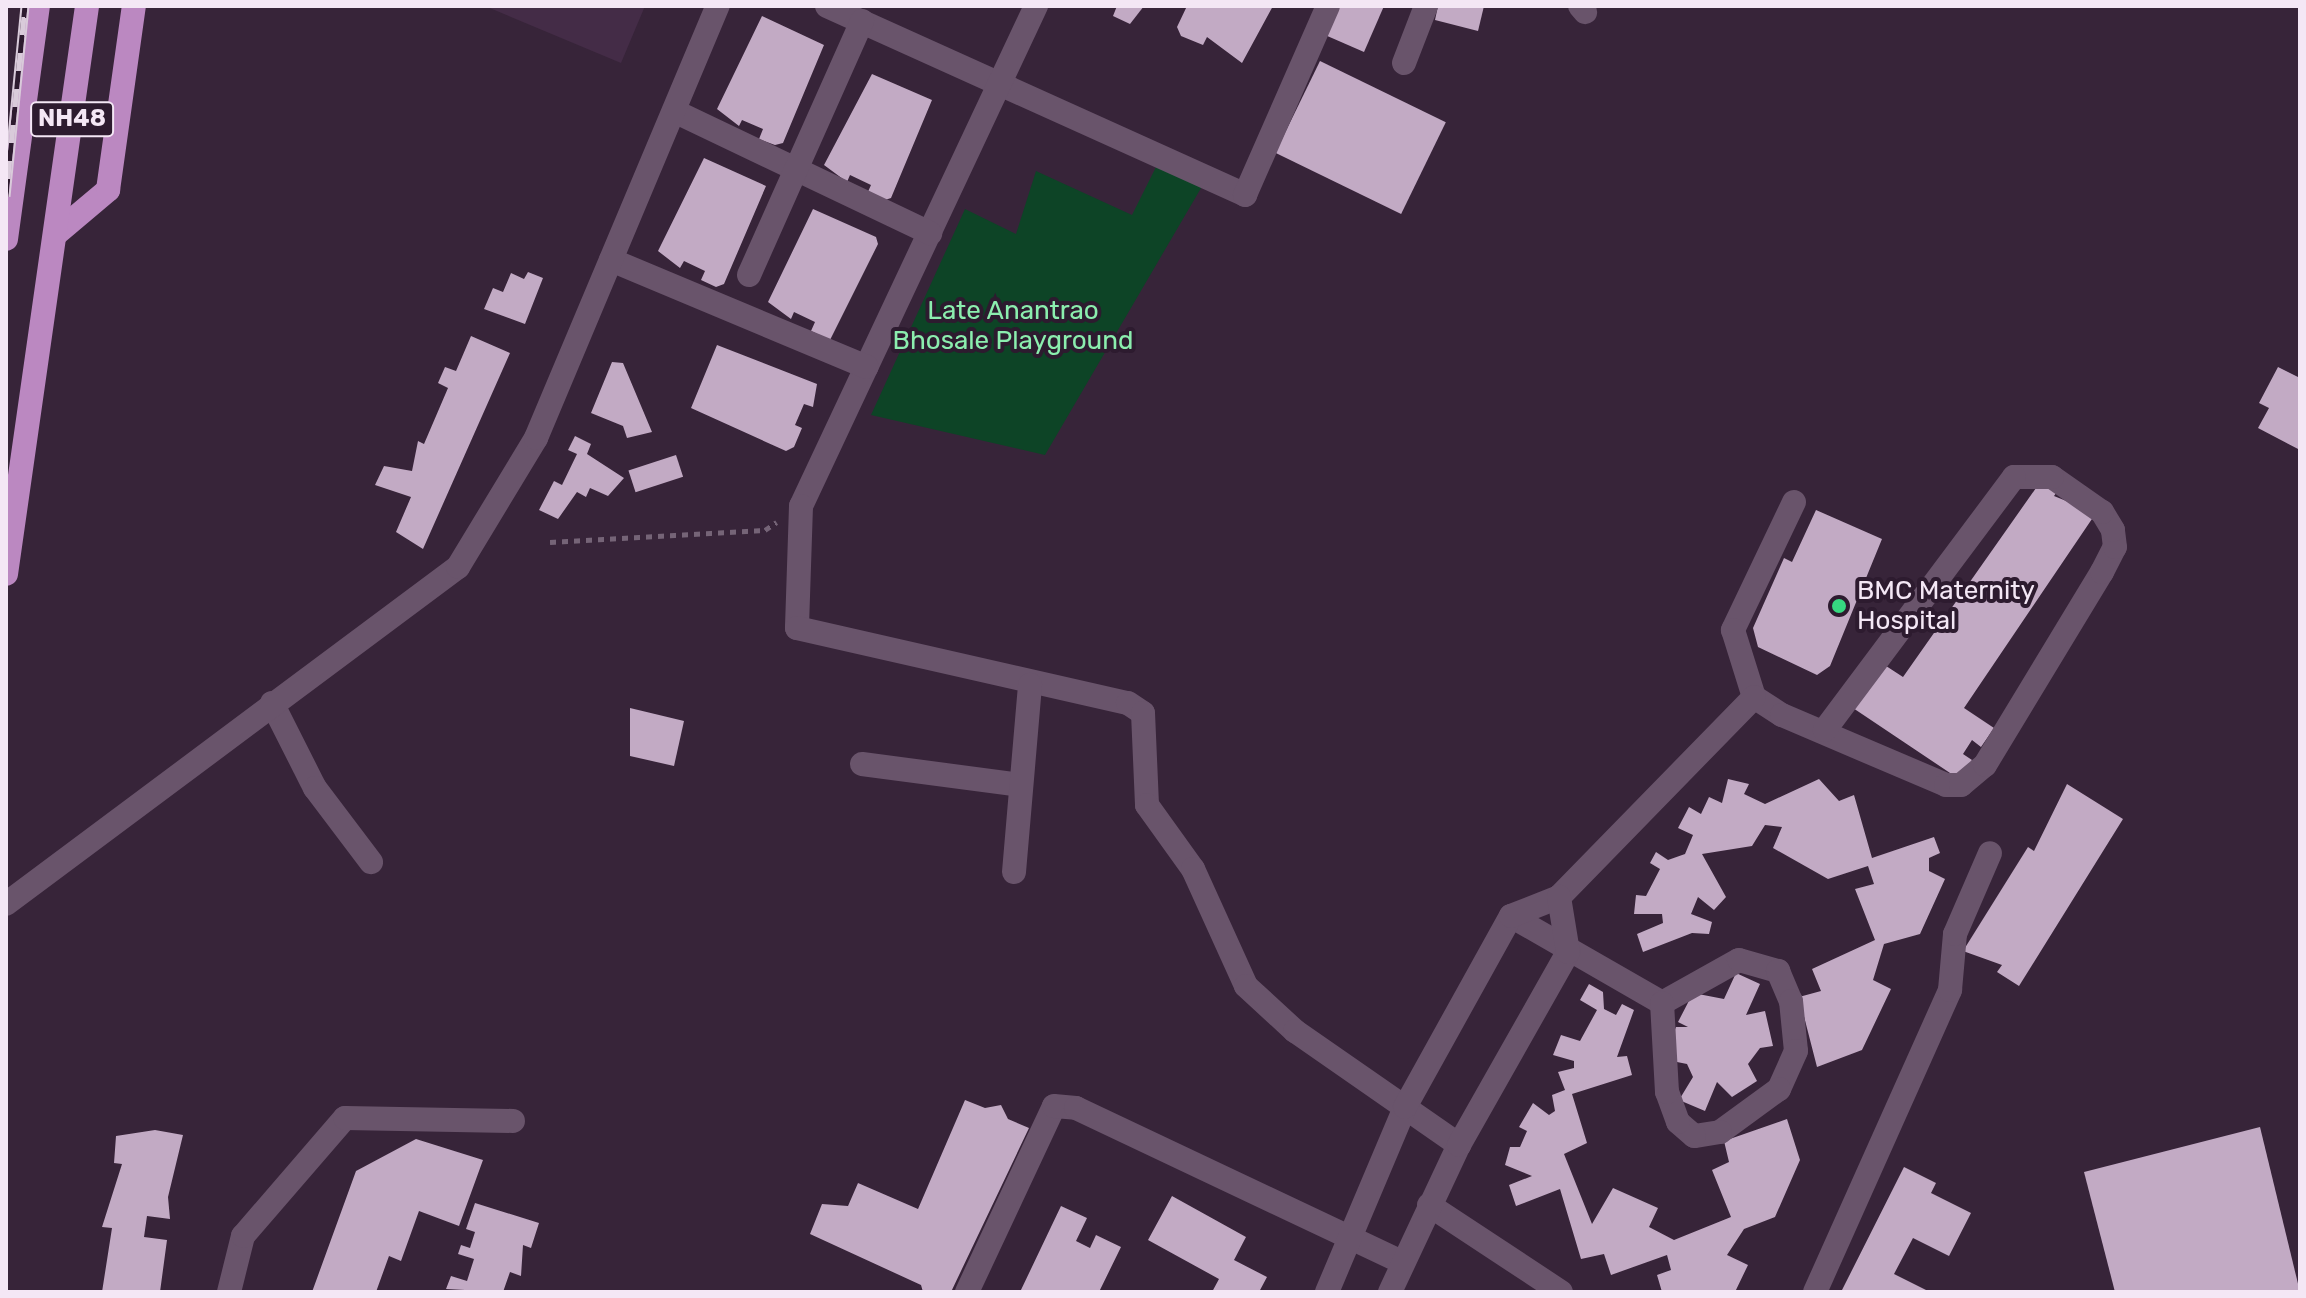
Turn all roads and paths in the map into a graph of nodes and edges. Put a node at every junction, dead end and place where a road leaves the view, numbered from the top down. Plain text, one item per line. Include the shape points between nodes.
1 (38, 6) edge
2 (87, 6) edge
3 (134, 6) edge
4 (718, 6) edge
5 (827, 6) edge
6 (1036, 6) edge
7 (1328, 6) edge
8 (1426, 6) edge
9 (862, 21) junction
10 (1404, 63) dead end
11 (1002, 82) junction
12 (674, 111) junction
13 (797, 170) junction
14 (6, 232) edge
15 (57, 233) junction
16 (930, 233) junction
17 (611, 260) junction
18 (749, 275) dead end
19 (867, 367) junction
20 (1794, 502) dead end
21 (801, 506) junction
22 (550, 542) dead end
23 (6, 574) edge
24 (1030, 685) junction
25 (1754, 697) junction
26 (272, 703) junction
27 (1825, 730) junction
28 (862, 764) dead end
29 (1021, 785) junction
30 (1990, 853) dead end
31 (371, 862) dead end
32 (1014, 872) dead end
33 (1559, 897) junction
34 (6, 904) edge
35 (1511, 916) junction
36 (1568, 952) junction
37 (1662, 1003) junction
38 (1405, 1107) junction
39 (513, 1121) dead end
40 (1459, 1145) junction
41 (1429, 1205) junction
42 (1348, 1236) junction
43 (1402, 1262) junction
44 (229, 1292) edge
45 (967, 1292) edge
46 (1327, 1292) edge
47 (1390, 1292) edge
48 (1561, 1292) edge
49 (1815, 1292) edge

1 - 14 highway, NH48
2 - 15 highway, NH48
3 - 15 highway via 108,190
4 - 12 street
5 - 9 street
6 - 11 street
7 - 11 street via 1245,195
8 - 10 street
9 - 11 street
9 - 13 street
11 - 16 street
12 - 13 street
12 - 17 street
13 - 16 street
13 - 18 street
15 - 23 highway, NH48
16 - 19 street
17 - 19 street
17 - 26 street via 536,438 458,567
19 - 21 street
20 - 25 street via 1733,630
21 - 22 path via 765,530
21 - 24 street via 797,628
24 - 29 street
24 - 38 street via 1128,703 1143,713 1147,805 1193,869 1246,986 1295,1031
25 - 27 street
25 - 33 street
26 - 31 street via 315,788
26 - 34 street
27 - 27 street via 1946,785 1975,777 2115,547 2109,520 2052,477 2014,477
28 - 29 street
29 - 32 street
30 - 49 street via 1955,934 1950,990
33 - 35 street
33 - 36 street
35 - 36 street
35 - 38 street
36 - 37 street
36 - 40 street
37 - 37 street via 1739,960 1778,971 1791,1001 1796,1051 1779,1089 1720,1132 1694,1136 1678,1122 1667,1092
38 - 40 street
38 - 42 street
39 - 44 street via 345,1118 243,1236
40 - 41 street
41 - 43 street
41 - 48 street
42 - 43 street
42 - 45 street via 1076,1108 1054,1106
42 - 46 street
43 - 47 street

